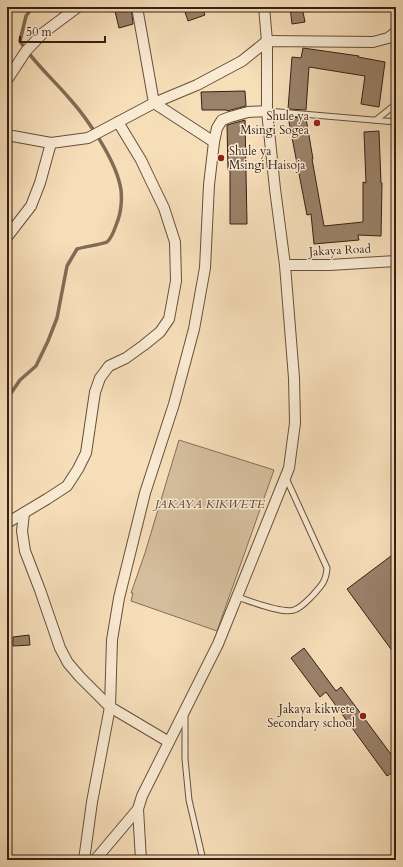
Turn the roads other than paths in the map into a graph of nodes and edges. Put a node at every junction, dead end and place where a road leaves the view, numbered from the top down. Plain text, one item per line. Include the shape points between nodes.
1 (78, 7) edge
2 (137, 7) edge
3 (264, 7) edge
4 (396, 32) edge
5 (267, 41) junction
6 (7, 80) edge
7 (154, 103) junction
8 (396, 104) edge
9 (267, 110) junction
10 (376, 120) junction
11 (118, 122) junction
12 (396, 122) edge
13 (10, 134) edge
14 (214, 142) junction
15 (51, 143) junction
16 (7, 237) edge
17 (396, 261) edge
18 (285, 266) junction
19 (286, 477) junction
20 (24, 513) junction
21 (7, 523) edge
22 (237, 596) junction
23 (110, 706) junction
24 (185, 713) junction
25 (169, 742) junction
26 (138, 810) junction
27 (84, 860) edge
28 (95, 860) edge
29 (141, 860) edge
30 (203, 860) edge

1 - 6 street via 42,33 26,51
2 - 7 street
3 - 5 street
4 - 5 street via 388,38 373,42
5 - 7 street via 242,61 197,85
5 - 9 street
7 - 11 street
7 - 14 street
8 - 10 lane
9 - 10 lane
9 - 14 street via 248,112 222,120
9 - 18 street
10 - 12 lane
11 - 15 street via 88,138
11 - 20 street via 141,160 164,208 175,242 176,281 173,305 169,319 160,332 126,358 109,366 100,378 95,392 86,453 67,486
13 - 15 street
14 - 23 street via 205,268 194,329 174,404 145,492 119,598 112,640
15 - 16 street via 31,206
17 - 18 street, Jakaya Road
18 - 19 street via 295,423
19 - 22 street
19 - 22 lane via 327,568 326,578 306,602 294,610 284,611
20 - 21 street
20 - 23 street via 22,531 25,551 60,648 76,673
22 - 24 street via 218,644
23 - 25 street
23 - 27 street
24 - 25 street
24 - 30 lane via 185,758 189,800
25 - 26 street via 142,796
26 - 28 street
26 - 29 street

